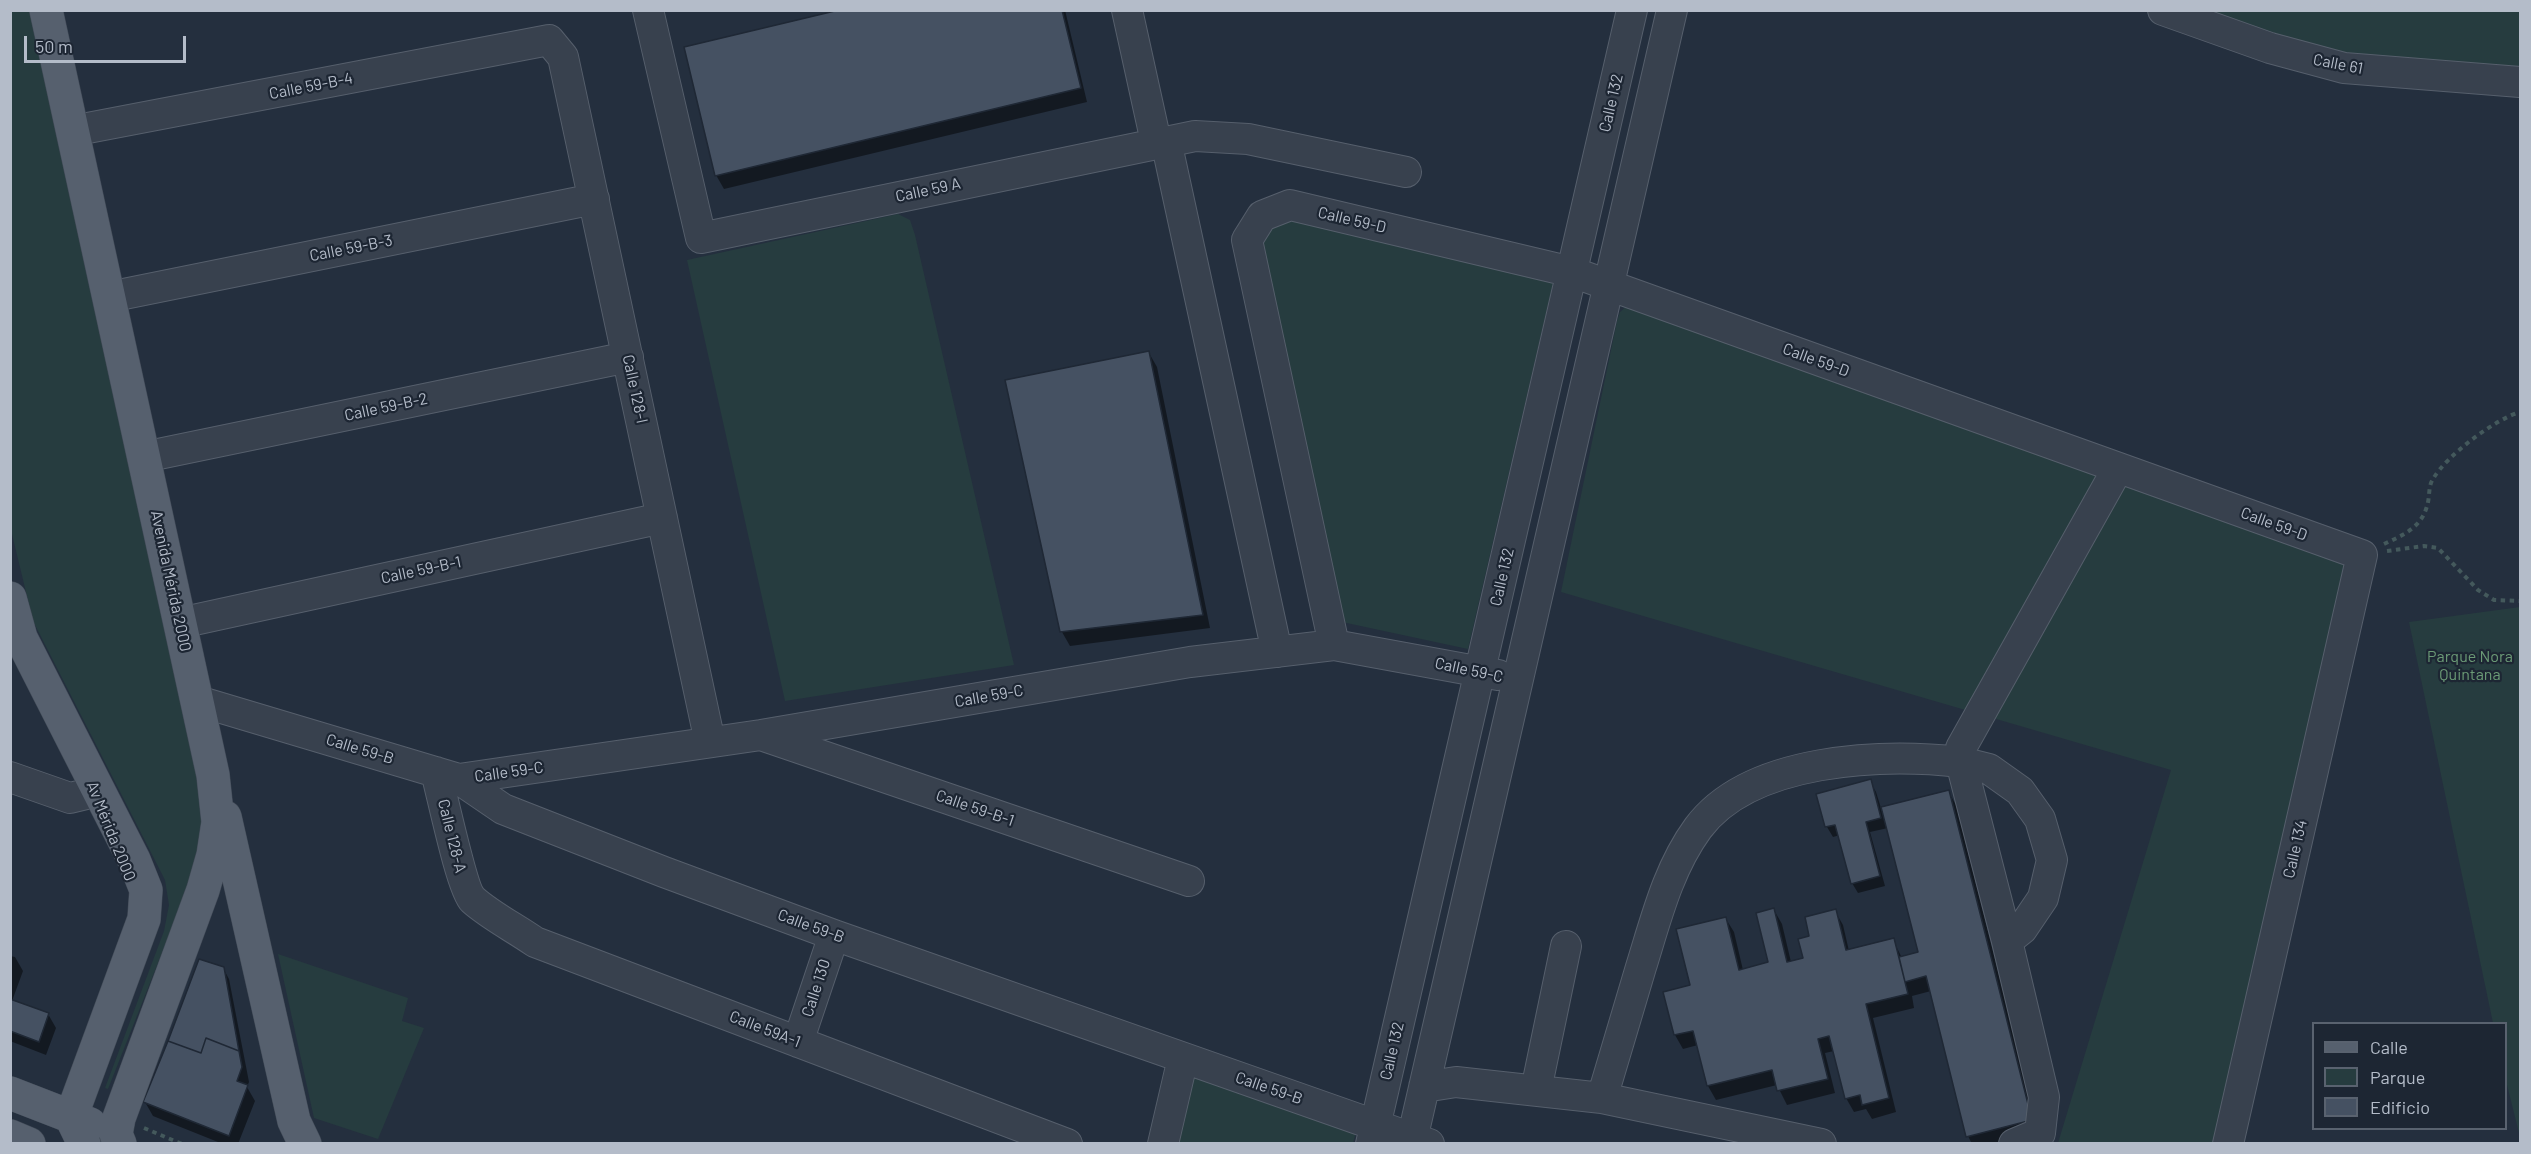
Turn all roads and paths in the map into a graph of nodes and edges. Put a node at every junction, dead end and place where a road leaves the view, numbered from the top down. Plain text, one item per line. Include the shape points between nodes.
1 (46, 10) edge
2 (648, 10) edge
3 (1127, 10) edge
4 (1632, 10) edge
5 (1672, 10) edge
6 (2163, 10) edge
7 (549, 40) joint
8 (2520, 82) edge
9 (72, 131) junction
10 (1161, 142) junction
11 (1407, 172) dead end
12 (594, 199) junction
13 (1572, 272) junction
14 (1609, 285) junction
15 (109, 297) junction
16 (628, 357) junction
17 (2520, 412) edge
18 (144, 457) junction
19 (2118, 468) junction
20 (662, 518) junction
21 (2362, 555) junction
22 (10, 598) edge
23 (2520, 601) edge
24 (180, 623) junction
25 (16, 636) edge
26 (1334, 645) junction
27 (1277, 652) junction
28 (1480, 670) junction
29 (1518, 680) junction
30 (198, 701) junction
31 (761, 735) junction
32 (710, 742) junction
33 (1961, 762) junction
34 (213, 775) junction
35 (447, 776) junction
36 (10, 777) edge
37 (99, 790) junction
38 (1189, 880) dead end
39 (472, 899) joint
40 (834, 935) junction
41 (2007, 941) junction
42 (1566, 946) dead end
43 (798, 1042) junction
44 (1183, 1058) junction
45 (1424, 1087) junction
46 (1536, 1090) junction
47 (10, 1094) edge
48 (1602, 1098) junction
49 (77, 1130) edge
50 (1373, 1134) edge
51 (10, 1136) edge
52 (125, 1140) edge
53 (1418, 1142) edge
54 (29, 1143) edge
55 (305, 1143) edge
56 (1067, 1143) edge
57 (1163, 1143) edge
58 (1821, 1143) edge
59 (2014, 1143) edge
60 (2228, 1143) edge

1 - 9 main road, Avenida Mérida 2000
2 - 10 street, Calle 59 A via 701,238
3 - 10 street
4 - 13 street, Calle 132
5 - 14 street
6 - 8 street, Calle 61 via 2270,48 2344,68
7 - 9 street, Calle 59-B-4
7 - 12 street, Calle 128-I via 563,57
9 - 15 main road, Avenida Mérida 2000
10 - 11 street, Calle 59 A via 1195,136 1248,139
10 - 27 street
12 - 15 street, Calle 59-B-3
12 - 16 street, Calle 128-I
13 - 14 street, Calle 59-D
13 - 26 street, Calle 59-D via 1290,205 1262,216 1247,240
13 - 28 street, Calle 132
14 - 19 street, Calle 59-D
14 - 29 street
15 - 18 main road, Avenida Mérida 2000
16 - 18 street, Calle 59-B-2
16 - 20 street, Calle 128-I
17 - 21 path via 2483,432 2451,458 2432,480 2427,508 2416,528
18 - 24 main road, Avenida Mérida 2000
19 - 21 street, Calle 59-D
19 - 33 street via 1961,748
20 - 24 street, Calle 59-B-1
20 - 32 street, Calle 128-I
21 - 23 path via 2424,546 2438,548 2478,590 2494,600
21 - 60 street, Calle 134
22 - 25 main road
24 - 30 main road, Avenida Mérida 2000
25 - 37 main road
26 - 27 street, Calle 59-C
26 - 28 street, Calle 59-C
27 - 31 street, Calle 59-C via 1190,662
28 - 29 street, Calle 59-C
28 - 50 street, Calle 132
29 - 45 street
30 - 34 main road, Avenida Mérida 2000
30 - 35 street, Calle 59-B
31 - 32 street, Calle 59-C
31 - 38 street, Calle 59-B-1
32 - 35 street, Calle 59-C
33 - 41 street
33 - 41 street via 1989,769 2020,791 2040,819 2052,860 2043,898 2022,929
33 - 48 street via 1890,759 1795,769 1721,804 1698,828 1659,907
34 - 52 main road, Avenida Mérida 2000 via 218,822 213,855 118,1118
34 - 55 main road via 294,1121
35 - 39 street, Calle 128-A via 460,874
35 - 40 street, Calle 59-B via 503,809
36 - 37 street via 70,798
37 - 49 main road via 146,890 144,919
39 - 43 street, Calle 59A-1 via 535,942
40 - 43 street, Calle 130
40 - 44 street, Calle 59-B
41 - 59 street via 2044,1097 2040,1133
42 - 46 street
43 - 56 street, Calle 59A-1
44 - 50 street, Calle 59-B
44 - 57 street
45 - 46 street via 1456,1082
45 - 53 street
46 - 48 street
47 - 49 main road
48 - 58 street
49 - 52 main road
50 - 53 street, Calle 59-B
51 - 54 main road

